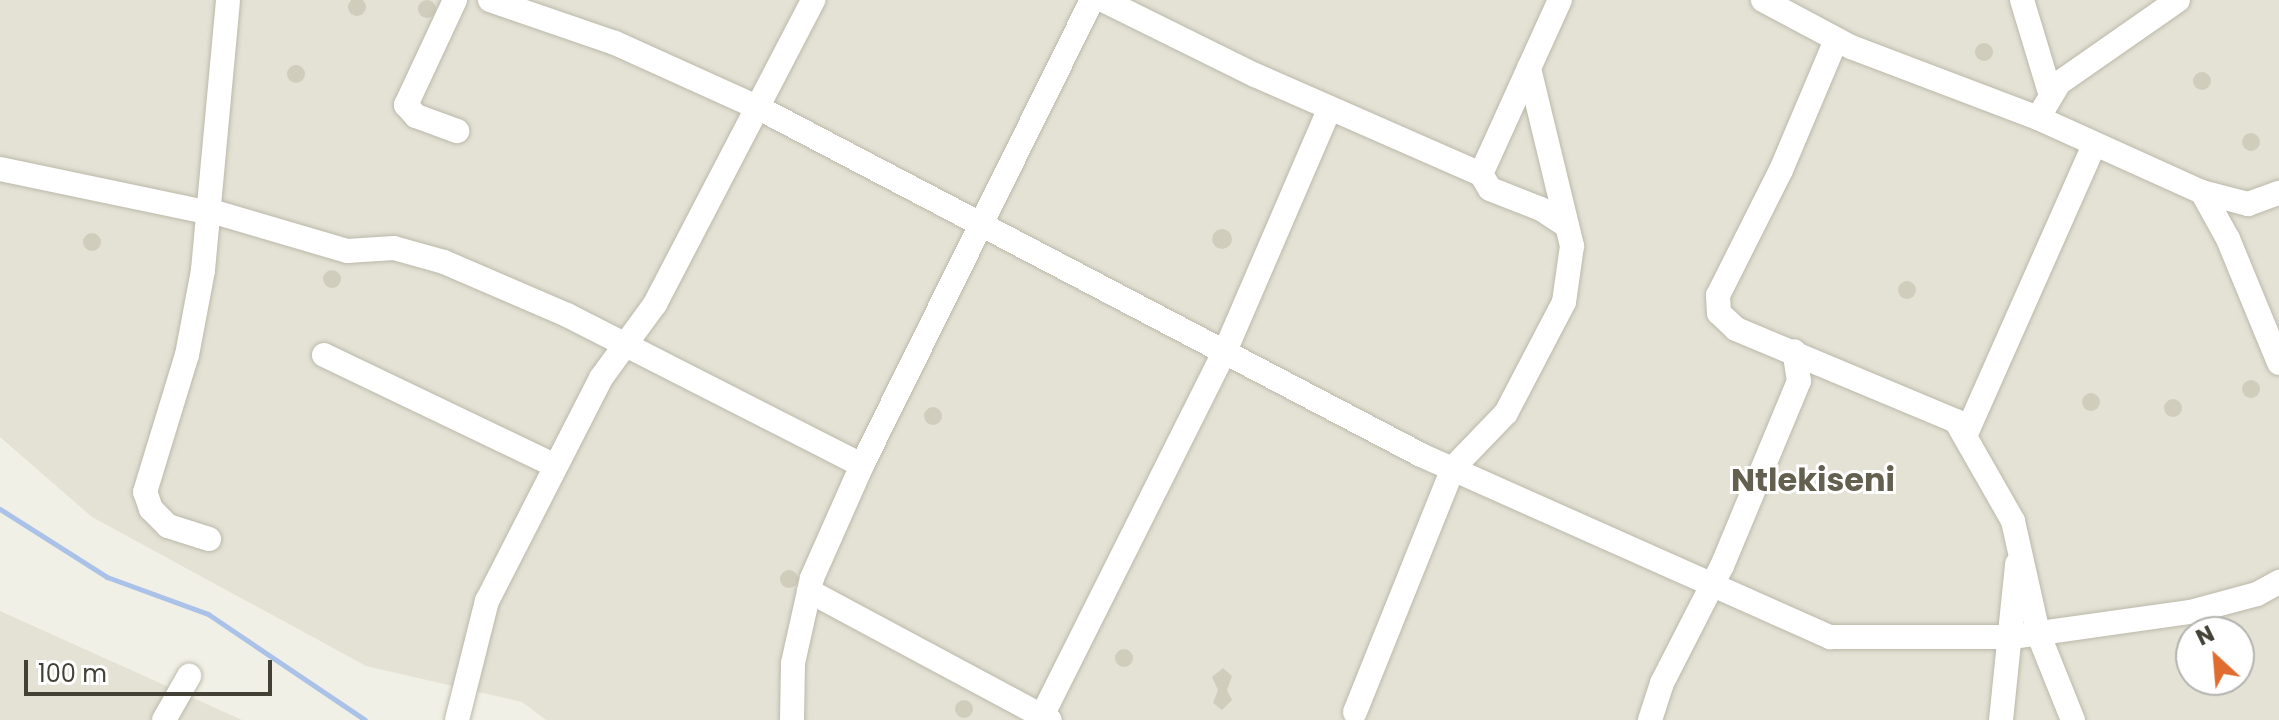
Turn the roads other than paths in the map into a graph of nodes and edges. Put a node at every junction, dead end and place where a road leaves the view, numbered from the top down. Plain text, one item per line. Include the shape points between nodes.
1 (228, 0) edge
2 (455, 0) edge
3 (490, 0) edge
4 (813, 0) edge
5 (1092, 0) edge
6 (1103, 0) edge
7 (1560, 0) edge
8 (1763, 0) edge
9 (2022, 0) edge
10 (2178, 0) edge
11 (1836, 40) junction
12 (1529, 68) junction
13 (2050, 93) junction
14 (759, 108) junction
15 (1329, 110) junction
16 (2038, 118) junction
17 (457, 131) dead end
18 (2094, 145) junction
19 (0, 169) edge
20 (1481, 174) junction
21 (2202, 192) junction
22 (2279, 193) edge
23 (211, 212) junction
24 (1567, 226) junction
25 (983, 227) junction
26 (628, 346) junction
27 (1226, 349) junction
28 (1794, 351) junction
29 (324, 355) dead end
30 (2279, 363) edge
31 (1966, 434) junction
32 (862, 465) junction
33 (556, 466) junction
34 (1453, 468) junction
35 (209, 539) dead end
36 (2020, 545) junction
37 (2279, 582) edge
38 (1711, 586) junction
39 (809, 591) junction
40 (2038, 633) junction
41 (2012, 637) junction
42 (189, 676) dead end
43 (1355, 712) dead end
44 (1046, 718) edge
45 (164, 720) edge
46 (457, 720) edge
47 (792, 720) edge
48 (1650, 720) edge
49 (2001, 720) edge
50 (2073, 720) edge

1 - 23 street
2 - 17 street via 406,105 416,116
3 - 14 street via 615,43
4 - 14 street
5 - 25 street
6 - 15 street
7 - 12 street
8 - 11 street
9 - 13 street
10 - 13 street via 2073,71
11 - 16 street
11 - 28 street via 1781,170 1718,295 1719,313 1728,324
12 - 20 street
12 - 24 street
13 - 16 street
14 - 25 street
14 - 26 street
15 - 20 street
15 - 27 street
16 - 18 street
18 - 21 street
18 - 31 street
19 - 23 street
20 - 24 street via 1490,189 1550,213
21 - 22 street via 2248,204
21 - 30 street via 2228,239
23 - 26 street via 347,251 394,248 421,254 551,307
23 - 35 street via 187,355 145,492 151,509 168,526
24 - 34 street via 1572,246 1557,322 1506,413
25 - 27 street
25 - 32 street
26 - 32 street
26 - 33 street via 601,378
27 - 34 street
27 - 44 street
28 - 31 street via 1947,415
28 - 38 street via 1799,381
29 - 33 street
31 - 36 street via 2013,521
32 - 39 street
33 - 46 street via 487,601
34 - 38 street
34 - 43 street
36 - 40 street
36 - 41 street
37 - 40 street via 2257,594 2190,612
38 - 41 street via 1830,637
38 - 48 street via 1662,683
39 - 44 street
39 - 47 street via 793,663
40 - 41 street
40 - 50 street
41 - 49 street
42 - 45 street

